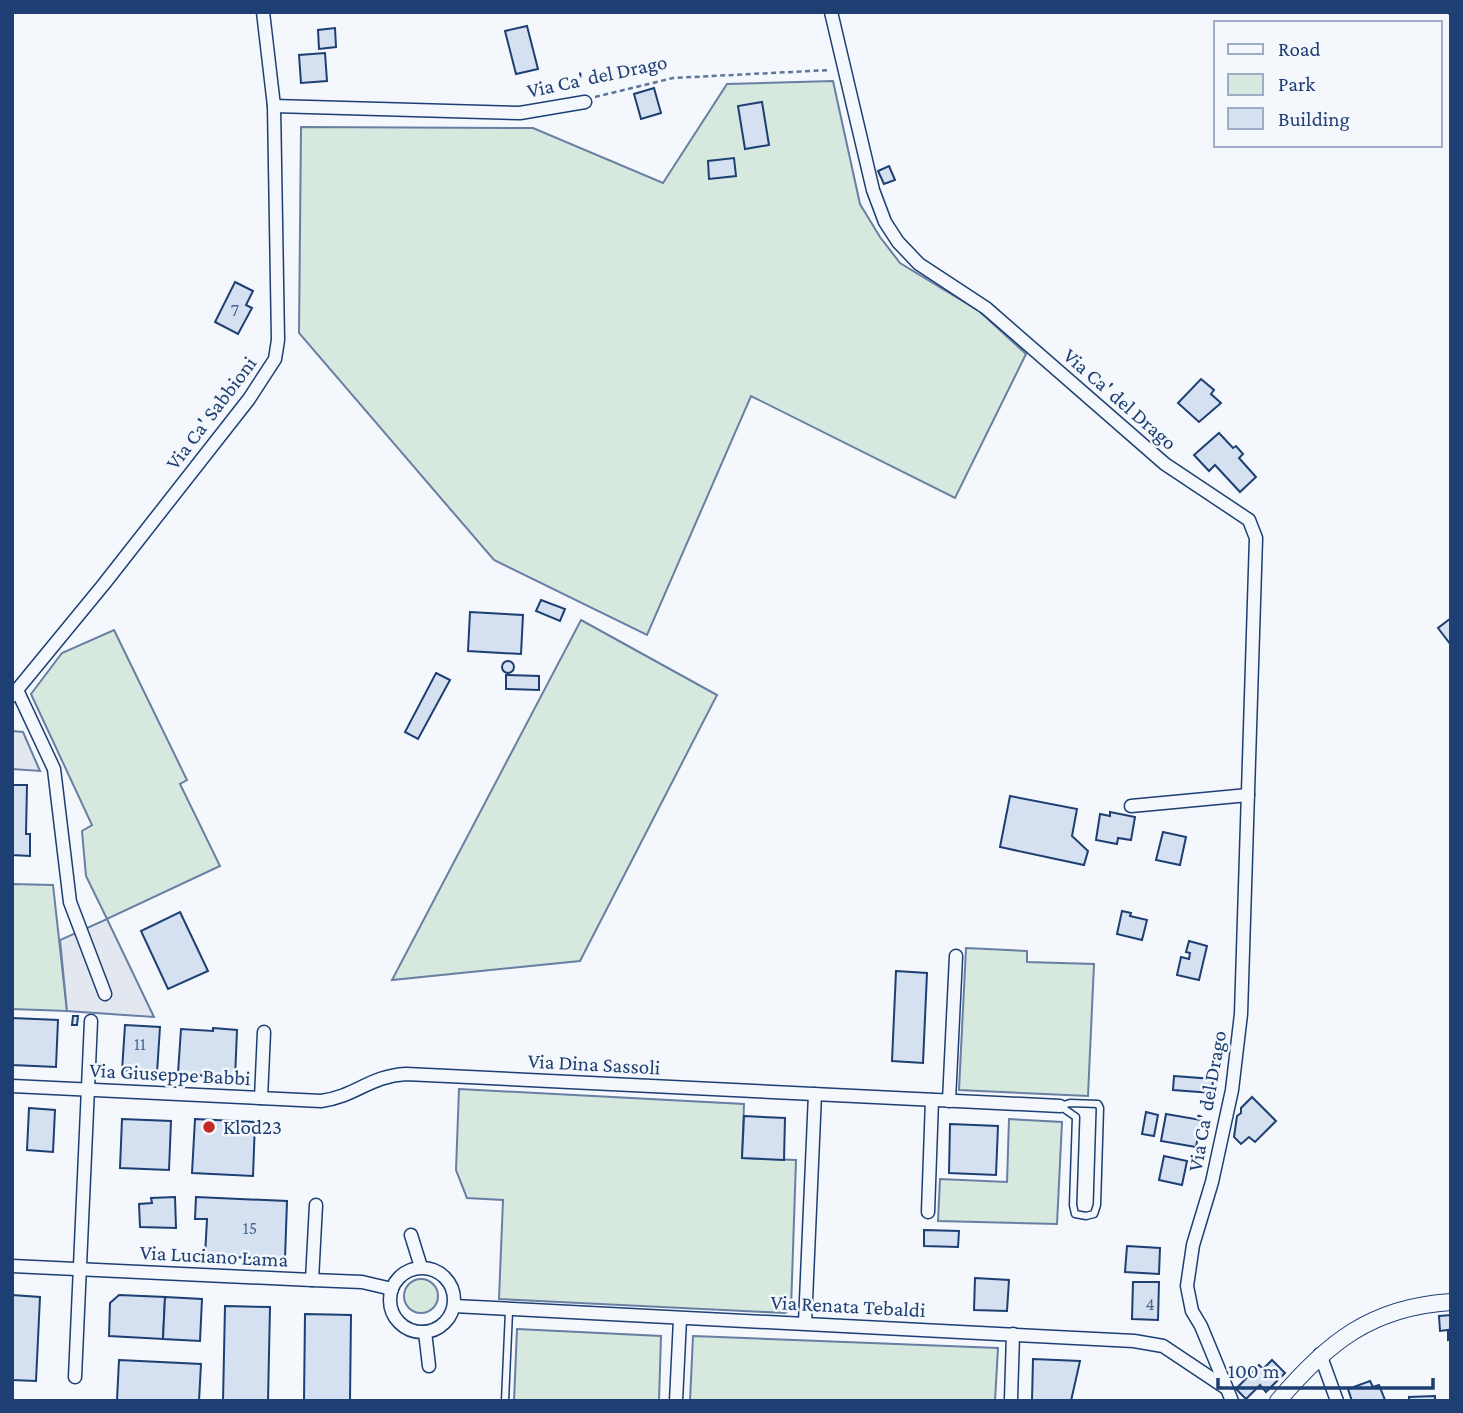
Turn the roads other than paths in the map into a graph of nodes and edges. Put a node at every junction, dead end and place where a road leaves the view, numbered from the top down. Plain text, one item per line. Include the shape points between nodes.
1 (263, 12) edge
2 (831, 12) edge
3 (585, 102) road end
4 (274, 106) junction
5 (15, 693) edge
6 (1248, 795) junction
7 (1131, 806) dead end
8 (956, 956) dead end
9 (105, 994) dead end
10 (91, 1021) dead end
11 (264, 1032) dead end
12 (12, 1086) edge
13 (88, 1090) junction
14 (815, 1094) junction
15 (261, 1098) junction
16 (932, 1100) junction
17 (949, 1101) junction
18 (1060, 1106) junction
19 (316, 1205) dead end
20 (928, 1212) dead end
21 (411, 1235) dead end
22 (12, 1266) edge
23 (421, 1267) junction
24 (80, 1269) junction
25 (312, 1280) junction
26 (392, 1289) junction
27 (1451, 1302) edge
28 (454, 1306) junction
29 (509, 1311) junction
30 (680, 1319) junction
31 (805, 1323) junction
32 (425, 1332) junction
33 (1013, 1334) junction
34 (1320, 1354) junction
35 (429, 1366) dead end
36 (75, 1377) dead end
37 (1229, 1395) edge
38 (1011, 1399) dead end
39 (505, 1401) edge
40 (676, 1401) edge
41 (1278, 1401) edge
42 (1337, 1401) edge

1 - 4 street, Via Ca' Sabbioni
2 - 6 street, Via Ca' del Drago via 873,190 898,242 919,264 986,308 1165,464 1249,520 1255,538
3 - 4 street, Via Ca' del Drago via 520,113
4 - 5 street, Via Ca' Sabbioni via 275,359 249,399
5 - 9 street via 54,769 70,902
6 - 7 street
6 - 37 street, Via Ca' del Drago via 1241,1014 1233,1078 1187,1286 1192,1311
8 - 17 street
10 - 13 street
11 - 15 street, Via Giuseppe Babbi
12 - 13 street, Via Giuseppe Babbi
13 - 15 street, Via Giuseppe Babbi
13 - 24 street
14 - 15 street, Via Dina Sassoli via 406,1074 367,1082 341,1098
14 - 16 street, Via Dina Sassoli
14 - 31 street
16 - 17 street, Via Dina Sassoli
16 - 20 street
17 - 18 street, Via Dina Sassoli
18 - 18 lane, Via Dina Sassoli via 1076,1117 1075,1213 1094,1214 1100,1108 1091,1103
19 - 25 street, Via Luciano Lama
21 - 23 street
22 - 24 street, Via Luciano Lama
23 - 26 street via 403,1274
23 - 28 street via 443,1275 450,1283
24 - 25 street, Via Luciano Lama
24 - 36 street
25 - 26 street via 362,1282
26 - 32 street via 393,1314 412,1331
27 - 34 street via 1371,1321
28 - 29 street, Via Renata Tebaldi
28 - 32 street via 438,1328
29 - 30 street, Via Renata Tebaldi
29 - 39 lane
30 - 31 street, Via Renata Tebaldi
30 - 40 street
31 - 33 street, Via Renata Tebaldi
32 - 35 street
33 - 37 street, Via Renata Tebaldi via 1097,1337 1163,1346
33 - 38 street
34 - 41 street
34 - 42 street

